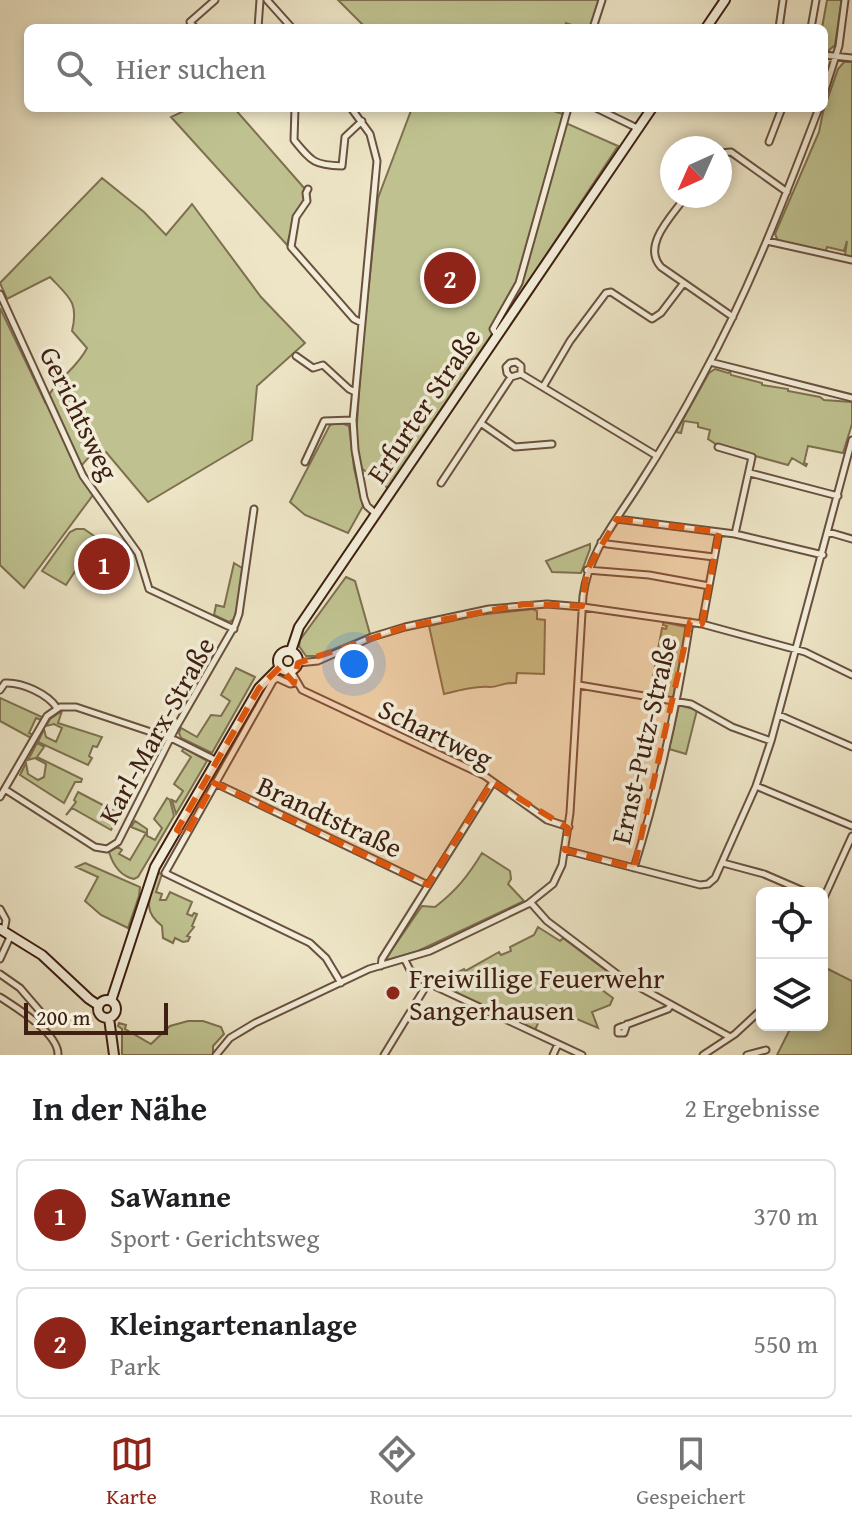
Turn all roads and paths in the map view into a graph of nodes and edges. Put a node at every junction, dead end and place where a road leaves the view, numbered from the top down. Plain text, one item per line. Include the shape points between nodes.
1 (215, 0) edge
2 (260, 0) edge
3 (267, 0) edge
4 (602, 0) edge
5 (725, 0) edge
6 (783, 0) edge
7 (816, 0) edge
8 (845, 0) edge
9 (207, 2) edge
10 (192, 24) edge
11 (258, 24) edge
12 (288, 24) edge
13 (594, 24) edge
14 (709, 24) edge
15 (780, 24) edge
16 (812, 24) edge
17 (828, 55) edge
18 (836, 56) junction
19 (852, 58) edge
20 (828, 81) edge
21 (295, 112) edge
22 (354, 112) edge
23 (567, 112) edge
24 (604, 112) edge
25 (649, 112) edge
26 (780, 112) edge
27 (817, 112) edge
28 (362, 121) junction
29 (637, 128) junction
30 (769, 142) dead end
31 (732, 153) edge
32 (308, 189) dead end
33 (787, 192) junction
34 (678, 208) edge
35 (767, 241) junction
36 (852, 260) edge
37 (683, 284) junction
38 (0, 294) edge
39 (733, 317) junction
40 (362, 323) junction
41 (497, 336) junction
42 (296, 356) dead end
43 (710, 362) junction
44 (521, 374) junction
45 (511, 377) junction
46 (543, 387) junction
47 (355, 392) junction
48 (852, 398) edge
49 (353, 420) junction
50 (482, 424) junction
51 (852, 440) edge
52 (552, 444) dead end
53 (718, 447) dead end
54 (657, 456) junction
55 (305, 462) dead end
56 (750, 473) junction
57 (441, 483) dead end
58 (838, 496) junction
59 (254, 509) dead end
60 (375, 513) junction
61 (617, 519) junction
62 (719, 532) junction
63 (828, 532) junction
64 (735, 534) junction
65 (852, 539) edge
66 (601, 542) junction
67 (823, 555) junction
68 (714, 557) junction
69 (587, 570) junction
70 (709, 586) junction
71 (583, 607) junction
72 (690, 622) junction
73 (702, 624) junction
74 (234, 629) junction
75 (797, 649) junction
76 (291, 651) junction
77 (298, 663) junction
78 (280, 667) junction
79 (291, 671) junction
80 (852, 675) edge
81 (296, 683) junction
82 (579, 685) junction
83 (0, 690) edge
84 (677, 701) junction
85 (57, 708) junction
86 (779, 715) junction
87 (171, 738) junction
88 (771, 741) junction
89 (852, 747) edge
90 (217, 761) junction
91 (493, 782) junction
92 (215, 783) junction
93 (756, 786) junction
94 (2, 793) edge
95 (852, 826) edge
96 (569, 827) junction
97 (182, 832) junction
98 (852, 836) edge
99 (565, 850) junction
100 (723, 863) junction
101 (634, 868) junction
102 (428, 885) junction
103 (794, 887) edge
104 (828, 889) edge
105 (531, 903) junction
106 (0, 909) edge
107 (5, 931) edge
108 (0, 959) edge
109 (405, 960) junction
110 (381, 966) junction
111 (0, 974) edge
112 (341, 983) junction
113 (428, 983) junction
114 (0, 997) edge
115 (111, 1001) junction
116 (98, 1005) junction
117 (671, 1005) junction
118 (756, 1014) edge
119 (44, 1016) dead end
120 (109, 1018) junction
121 (627, 1024) dead end
122 (730, 1037) junction
123 (558, 1044) junction
124 (766, 1050) dead end
125 (58, 1055) edge
126 (114, 1055) edge
127 (216, 1055) edge
128 (384, 1055) edge
129 (553, 1055) edge
130 (582, 1055) edge
131 (703, 1055) edge
132 (747, 1055) edge

1 - 9 street
2 - 11 street
3 - 12 street
4 - 13 street
5 - 14 main road
6 - 15 street
7 - 16 street
8 - 18 street
9 - 10 street
17 - 18 street
18 - 19 street
18 - 20 street
21 - 28 street via 294,140 319,165 342,166 345,137
22 - 28 street
23 - 41 street via 519,283 493,329
24 - 29 street
25 - 29 main road, Erfurter Straße
26 - 30 street
27 - 33 street
28 - 40 street via 377,155
29 - 41 main road, Erfurter Straße
31 - 33 street
32 - 40 street via 291,247
33 - 35 street
34 - 37 street via 653,250 658,265
35 - 36 street
35 - 39 street
37 - 39 street
37 - 46 street via 651,320 609,291
38 - 74 street, Gerichtsweg via 78,467 138,553 149,589
39 - 43 street
40 - 47 street
41 - 60 main road, Erfurter Straße
42 - 47 street via 313,368 323,365
43 - 48 street
43 - 54 street
44 - 45 street
44 - 45 street via 520,364 510,363 506,369
44 - 46 street
45 - 50 street
46 - 54 street
47 - 49 street
49 - 55 street via 324,421
49 - 60 street via 363,494
50 - 52 street via 515,447
50 - 57 street
51 - 58 street
53 - 56 street via 751,454
54 - 61 street
56 - 58 street
56 - 64 street
58 - 63 street
59 - 74 street, Karl-Marx-Straße
60 - 76 main road, Erfurter Straße via 297,631
61 - 62 street
61 - 66 street
62 - 64 street
62 - 68 street, Ernst-Putz-Straße
63 - 65 street
63 - 67 street
64 - 67 street
66 - 68 street
66 - 69 street
67 - 75 street
68 - 70 street, Ernst-Putz-Straße
69 - 70 street
69 - 71 street
70 - 73 street, Ernst-Putz-Straße
71 - 72 street
71 - 77 street via 524,604 477,611 405,627 318,661
71 - 82 street
72 - 73 street
72 - 84 street, Ernst-Putz-Straße
73 - 75 street
74 - 87 street, Karl-Marx-Straße
75 - 80 street
75 - 86 street
76 - 77 main road
76 - 78 main road via 280,654
77 - 79 main road
78 - 79 main road
78 - 90 main road via 262,685
79 - 81 street
81 - 91 street, Schartweg
81 - 92 street via 273,681
82 - 84 street
82 - 96 street
83 - 85 street via 6,683 18,684
84 - 88 street
84 - 101 street, Ernst-Putz-Straße
85 - 87 street via 76,707
85 - 94 street via 45,719
86 - 88 street
86 - 89 street
87 - 90 street
87 - 94 street, Karl-Marx-Straße via 133,818 109,848 89,844
88 - 93 street
90 - 97 main road
91 - 96 street, Schartweg via 547,820
91 - 102 street
92 - 97 street
92 - 102 street, Brandtstraße
93 - 95 street
93 - 100 street
96 - 99 street
97 - 112 street via 165,873 310,943
97 - 115 main road via 151,877
98 - 104 street
99 - 101 street
99 - 105 street via 555,881
100 - 101 street via 704,885
100 - 103 street
102 - 110 street
105 - 109 street
105 - 117 street via 616,973
106 - 107 street
107 - 108 street
107 - 116 main road via 42,955
109 - 110 street
109 - 113 street
110 - 112 street
111 - 119 street
112 - 127 street via 243,1029
113 - 123 street
113 - 128 street
114 - 125 street via 48,1034
115 - 116 main road
115 - 120 main road via 116,1009
116 - 120 main road via 100,1016
117 - 121 street
117 - 122 street
118 - 122 street
120 - 126 main road
122 - 131 street
123 - 129 street
123 - 130 street
124 - 132 street

